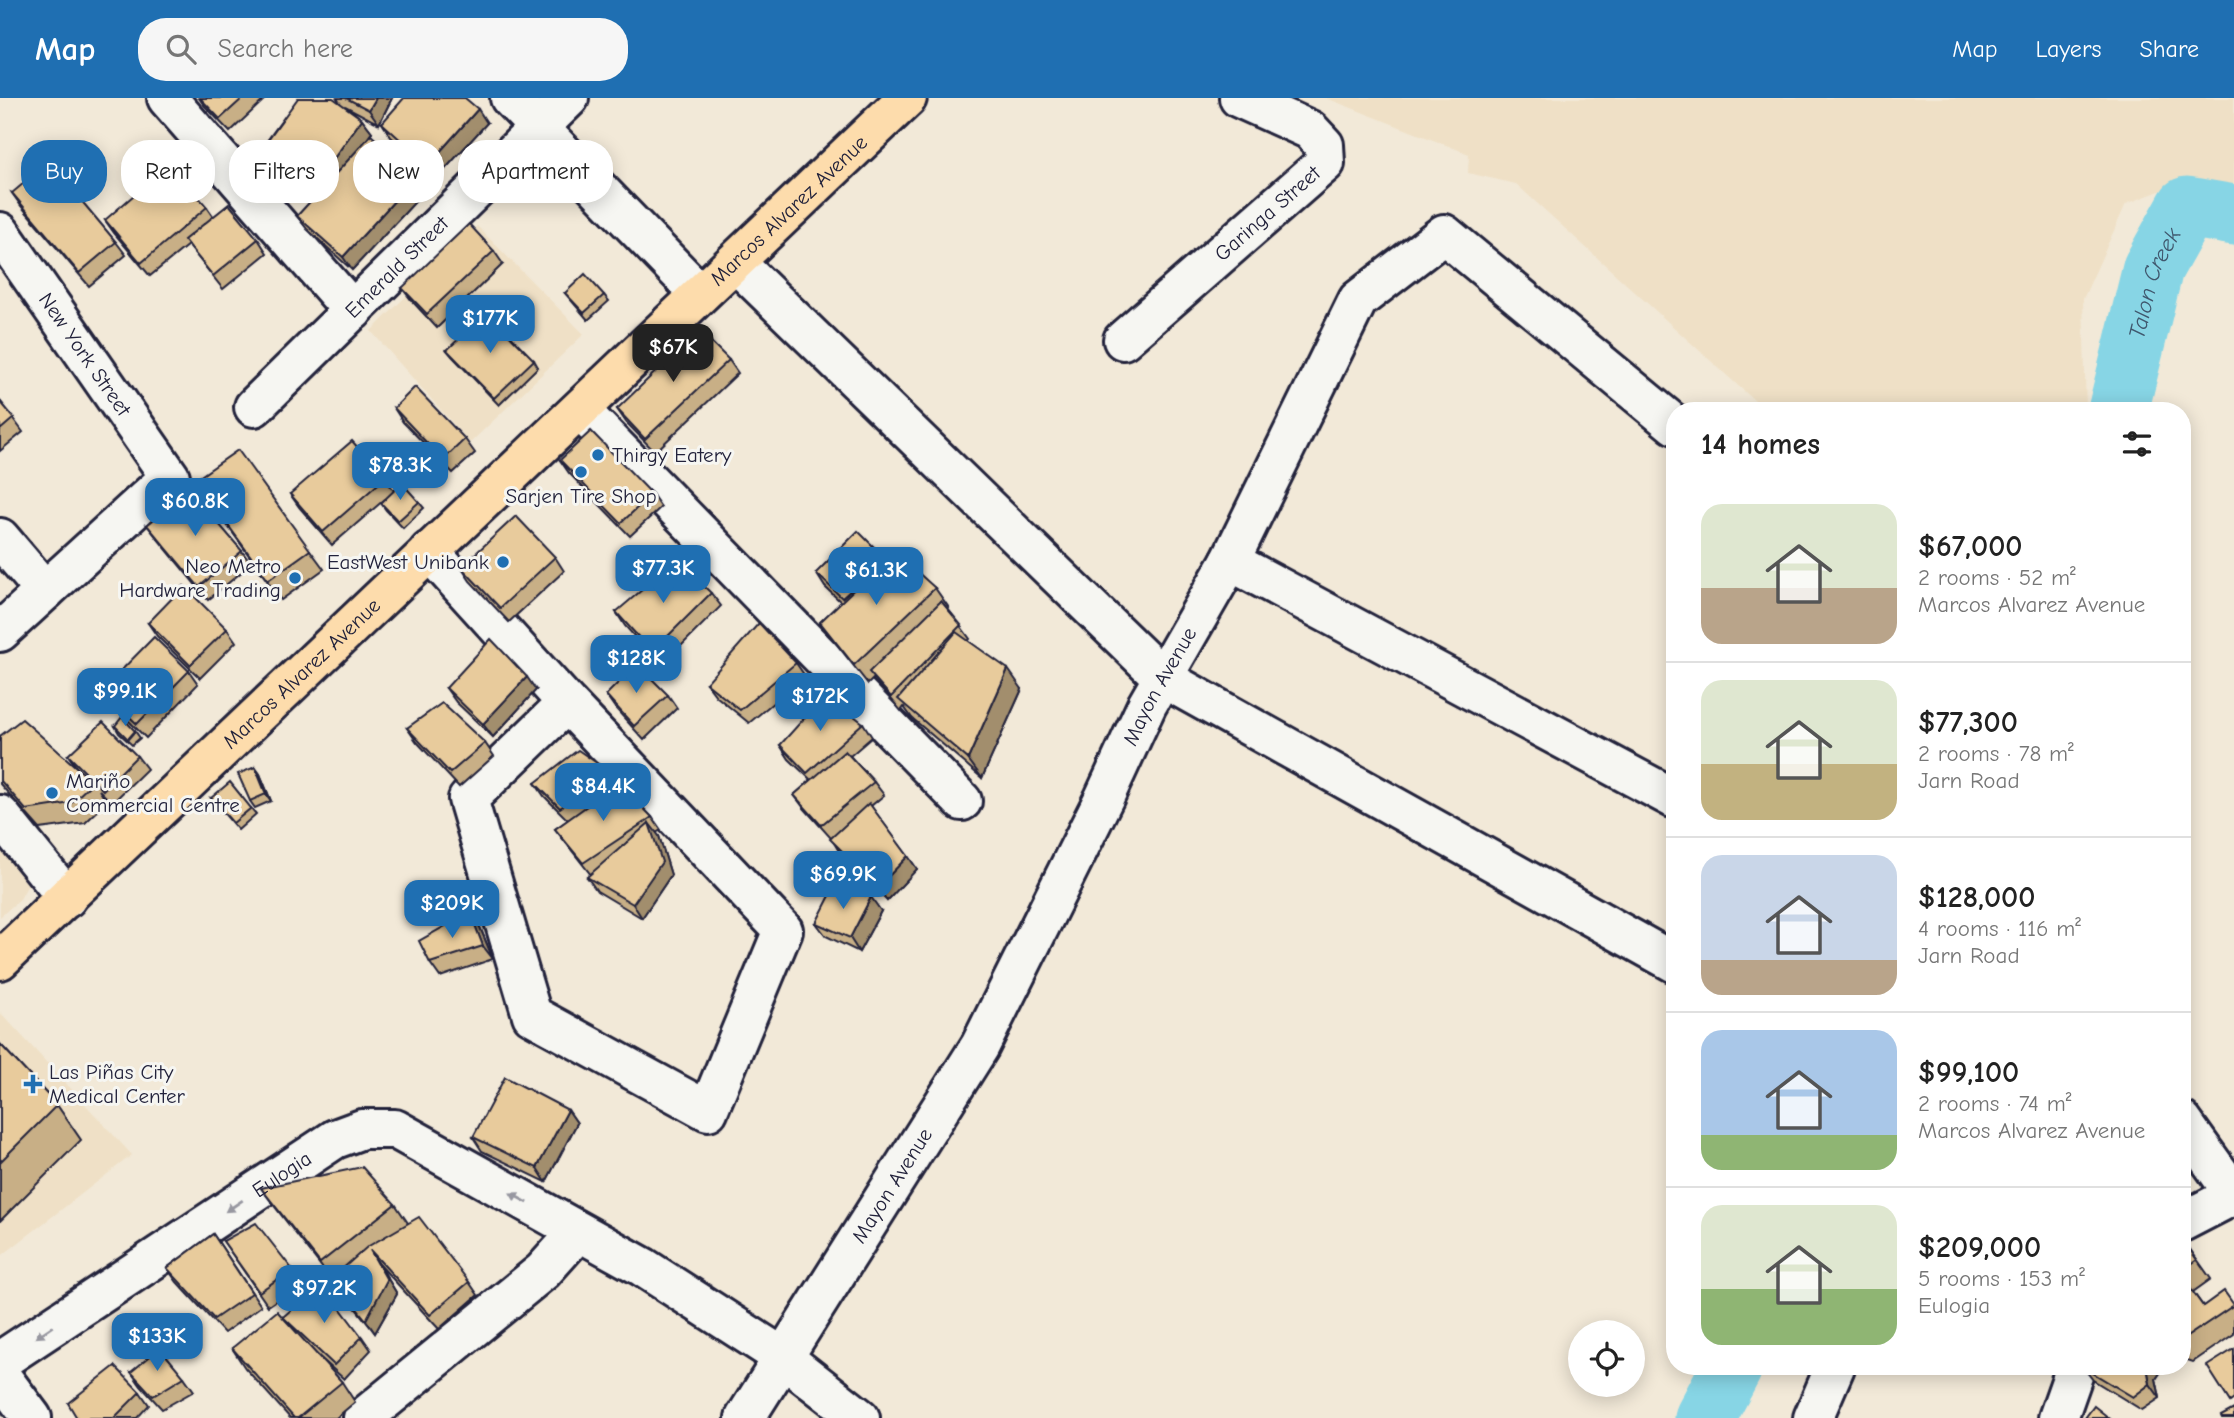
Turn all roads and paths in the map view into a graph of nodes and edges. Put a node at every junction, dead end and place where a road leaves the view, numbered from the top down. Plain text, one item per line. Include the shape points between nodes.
1 (167, 98) edge
2 (510, 98) edge
3 (569, 98) edge
4 (907, 98) edge
5 (1239, 98) edge
6 (539, 128) junction
7 (0, 232) edge
8 (734, 262) junction
9 (700, 295) junction
10 (353, 311) junction
11 (1123, 340) dead end
12 (254, 408) dead end
13 (580, 410) junction
14 (1666, 418) edge
15 (0, 538) edge
16 (429, 551) junction
17 (1230, 561) junction
18 (45, 591) junction
19 (0, 632) edge
20 (1163, 678) junction
21 (567, 703) junction
22 (1666, 794) edge
23 (962, 800) dead end
24 (0, 815) edge
25 (68, 898) junction
26 (1666, 958) edge
27 (0, 960) edge
28 (2191, 1134) edge
29 (2234, 1194) edge
30 (2191, 1217) edge
31 (578, 1232) junction
32 (781, 1356) junction
33 (0, 1361) edge
34 (0, 1375) edge
35 (1832, 1375) edge
36 (2073, 1375) edge
37 (32, 1418) edge
38 (363, 1418) edge
39 (745, 1418) edge
40 (860, 1418) edge
41 (1813, 1418) edge
42 (2058, 1418) edge

1 - 10 street
2 - 6 street
3 - 6 street, Emerald Street
4 - 8 main road, Marcos Alvarez Avenue
5 - 11 street, Garinga Street via 1310,130 1324,145 1325,163
6 - 9 street
6 - 10 street, Emerald Street
7 - 18 street, New York Street via 170,477
8 - 9 main road, Marcos Alvarez Avenue
8 - 20 street
9 - 13 main road, Marcos Alvarez Avenue
10 - 12 street, Emerald Street
13 - 16 main road, Marcos Alvarez Avenue
13 - 23 street
14 - 17 street, Mayon Avenue via 1444,234 1358,300
15 - 18 street
16 - 21 street
16 - 25 main road, Marcos Alvarez Avenue
17 - 20 street, Mayon Avenue
17 - 22 street
18 - 19 street
20 - 26 street
20 - 32 street, Mayon Avenue via 980,1046
21 - 21 street via 783,930 708,1111 532,1015 468,799
24 - 25 street
25 - 27 main road, Marcos Alvarez Avenue
28 - 29 street
29 - 30 street
31 - 32 street, Eulogia via 643,1267
31 -> 33 street, Eulogia via 396,1129 362,1129 335,1139
31 - 38 street via 543,1271
32 - 39 street, Mayon Avenue
32 - 40 street, Eulogia
34 - 37 street
35 - 41 street
36 - 42 street

